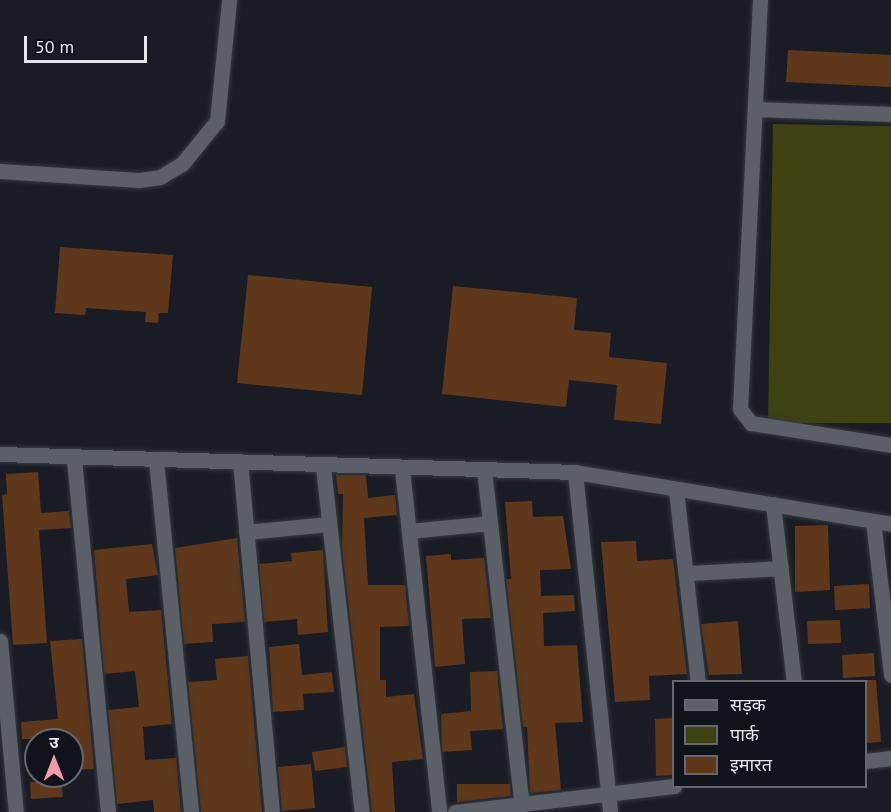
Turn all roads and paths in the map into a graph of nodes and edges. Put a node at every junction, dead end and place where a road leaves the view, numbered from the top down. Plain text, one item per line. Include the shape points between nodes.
1 (229, 0) edge
2 (760, 0) edge
3 (756, 109) junction
4 (891, 114) edge
5 (0, 171) edge
6 (891, 445) edge
7 (0, 454) edge
8 (74, 459) junction
9 (156, 460) junction
10 (240, 461) junction
11 (323, 467) junction
12 (402, 469) junction
13 (484, 469) junction
14 (575, 472) junction
15 (676, 490) junction
16 (773, 504) junction
17 (873, 521) junction
18 (490, 523) junction
19 (329, 524) junction
20 (891, 524) edge
21 (409, 531) junction
22 (246, 532) junction
23 (781, 568) junction
24 (687, 573) junction
25 (0, 642) edge
26 (891, 675) edge
27 (698, 680) edge
28 (794, 680) edge
29 (891, 758) edge
30 (867, 761) edge
31 (672, 786) edge
32 (609, 795) junction
33 (522, 806) junction
34 (16, 812) edge
35 (108, 812) edge
36 (191, 812) edge
37 (272, 812) edge
38 (362, 812) edge
39 (439, 812) edge
40 (455, 812) edge
41 (610, 812) edge

1 - 5 street via 217,121 182,164 160,177 139,180
2 - 3 street
3 - 4 street
3 - 6 street via 743,418
7 - 8 street
8 - 9 street
8 - 35 street
9 - 10 street
9 - 36 street
10 - 11 street
10 - 22 street
11 - 12 street
11 - 19 street
12 - 13 street
12 - 21 street
13 - 14 street
13 - 18 street
14 - 15 street
14 - 32 street
15 - 16 street
15 - 24 street
16 - 17 street
16 - 23 street
17 - 20 street
17 - 26 street
18 - 21 street
18 - 33 street
19 - 22 street
19 - 38 street
21 - 39 street
22 - 37 street
23 - 24 street
23 - 28 street
24 - 27 street
25 - 34 street
29 - 30 street
31 - 32 street
32 - 33 street
32 - 41 street
33 - 40 street

